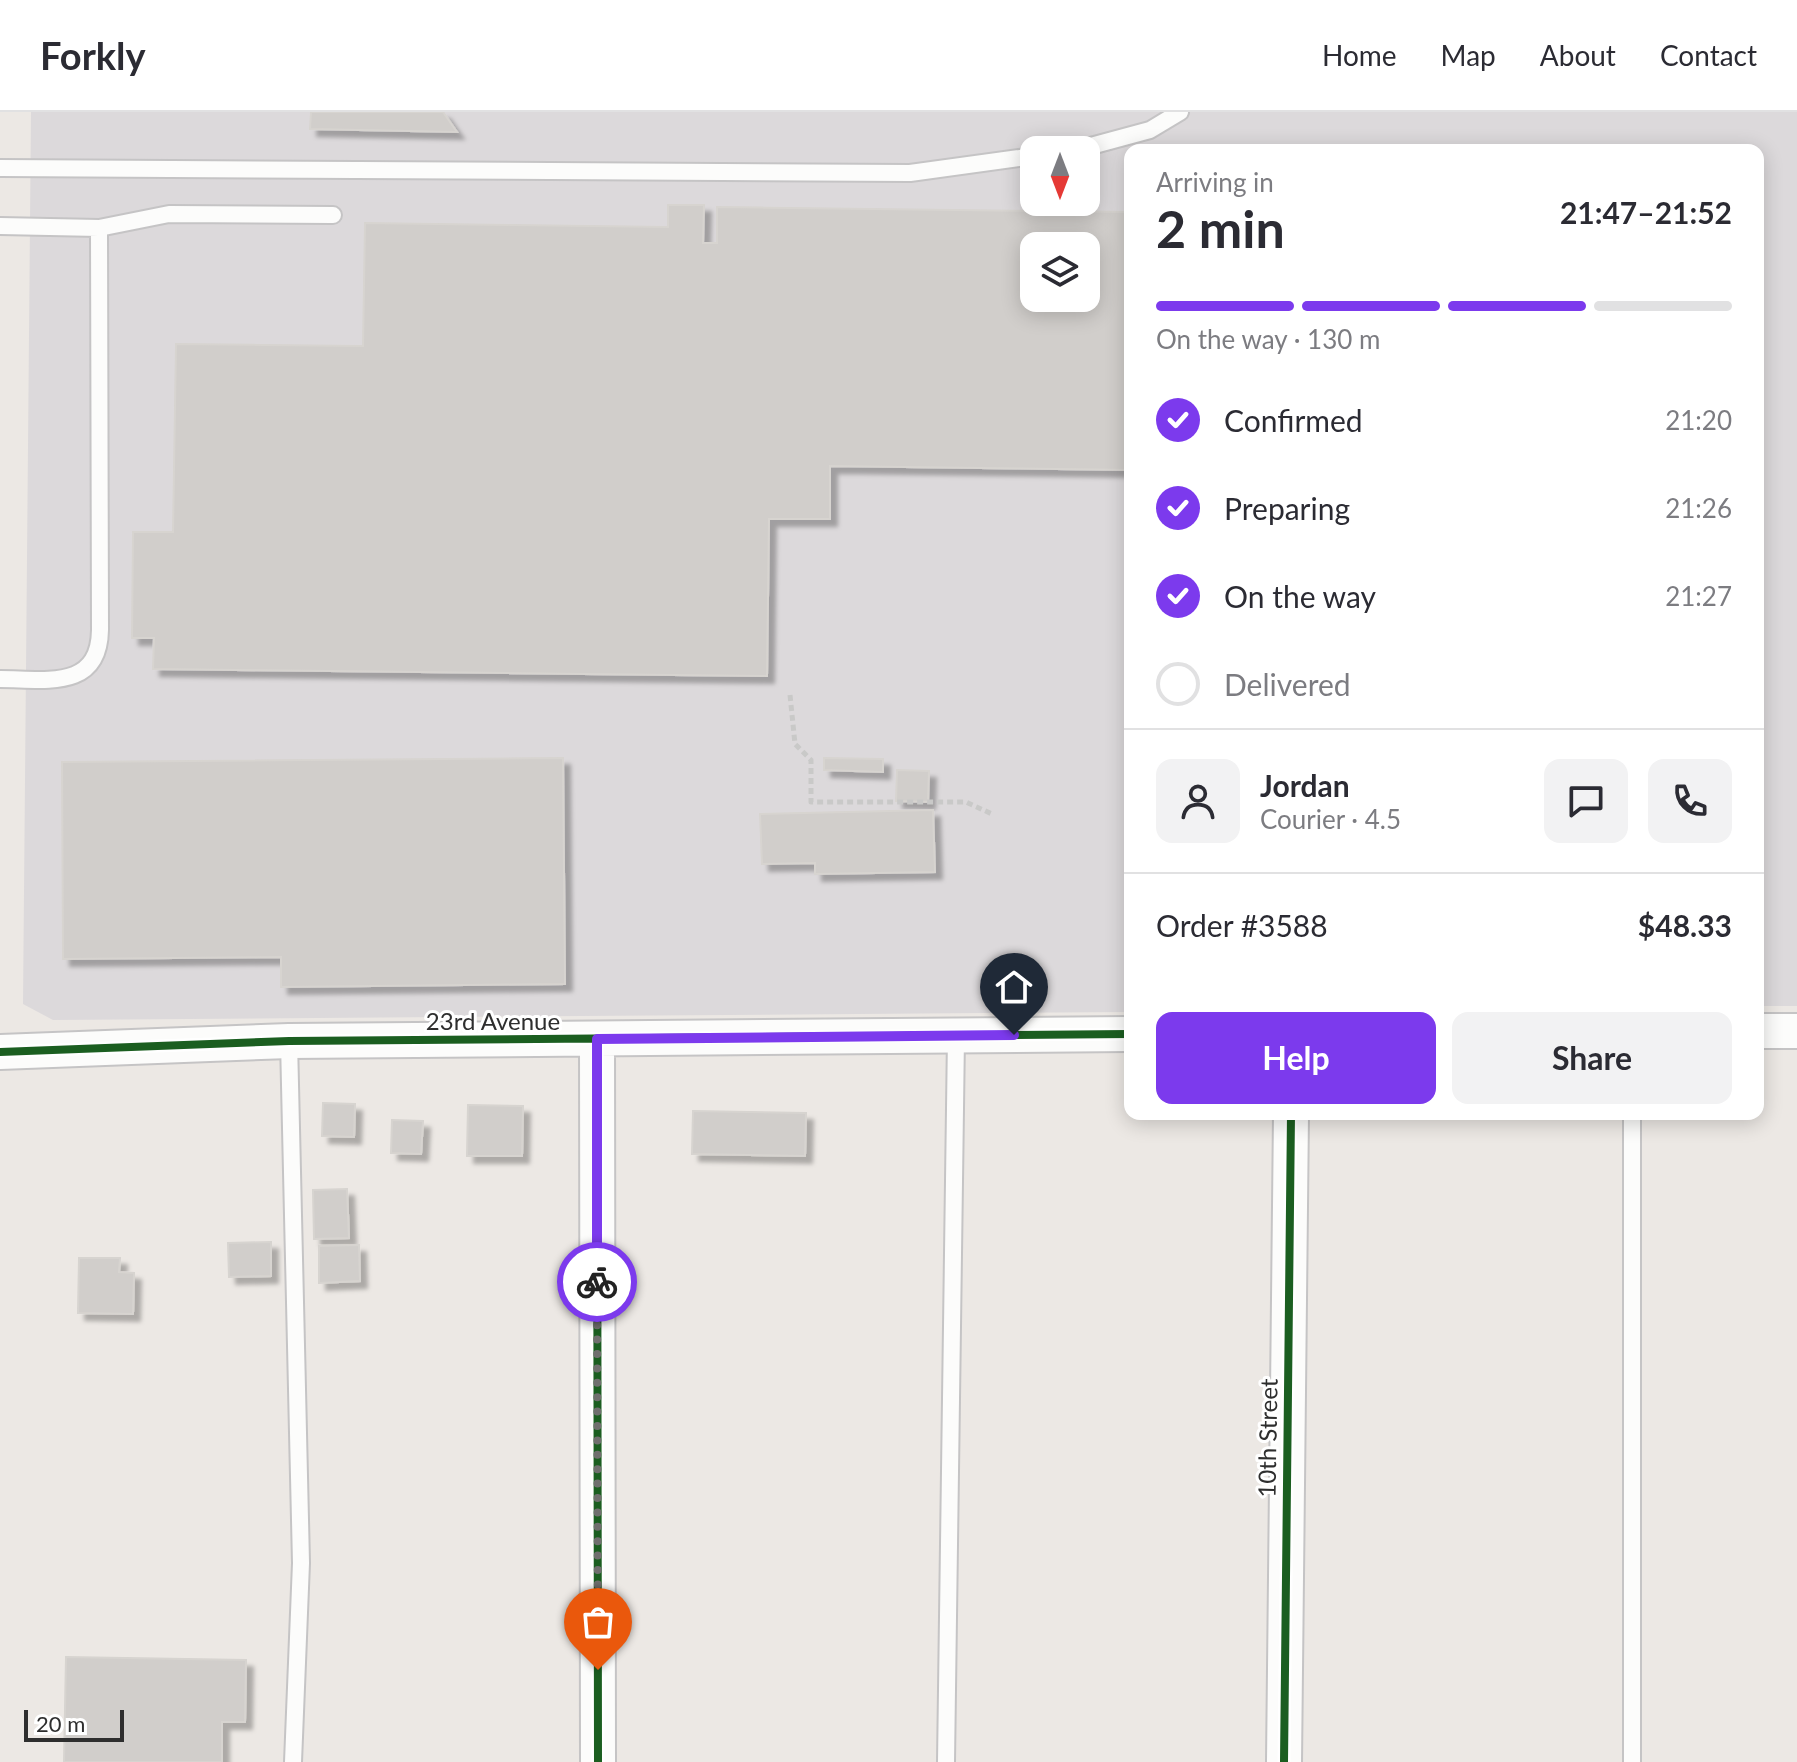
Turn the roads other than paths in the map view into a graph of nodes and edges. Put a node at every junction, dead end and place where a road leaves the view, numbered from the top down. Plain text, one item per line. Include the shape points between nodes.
1 (1180, 112) edge
2 (1100, 144) edge
3 (1020, 158) edge
4 (0, 168) edge
5 (333, 215) dead end
6 (0, 226) edge
7 (99, 228) junction
8 (0, 679) edge
9 (1764, 1031) edge
10 (1797, 1031) edge
11 (1124, 1034) edge
12 (956, 1036) junction
13 (597, 1039) junction
14 (289, 1041) junction
15 (0, 1052) edge
16 (1291, 1120) edge
17 (1632, 1120) edge
18 (293, 1762) edge
19 (598, 1762) edge
20 (946, 1762) edge
21 (1284, 1762) edge
22 (1632, 1762) edge

1 - 2 lane via 1150,130
3 - 4 lane via 910,173
5 - 7 lane via 169,214
6 - 7 lane
7 - 8 lane via 100,645 93,663 81,673 62,679
9 - 10 street
11 - 12 street, 23rd Avenue
12 - 13 street, 23rd Avenue
12 - 20 lane
13 - 14 street, 23rd Avenue
13 - 19 street
14 - 15 street, 23rd Avenue
14 - 18 lane via 301,1563
16 - 21 street, 10th Street
17 - 22 lane

